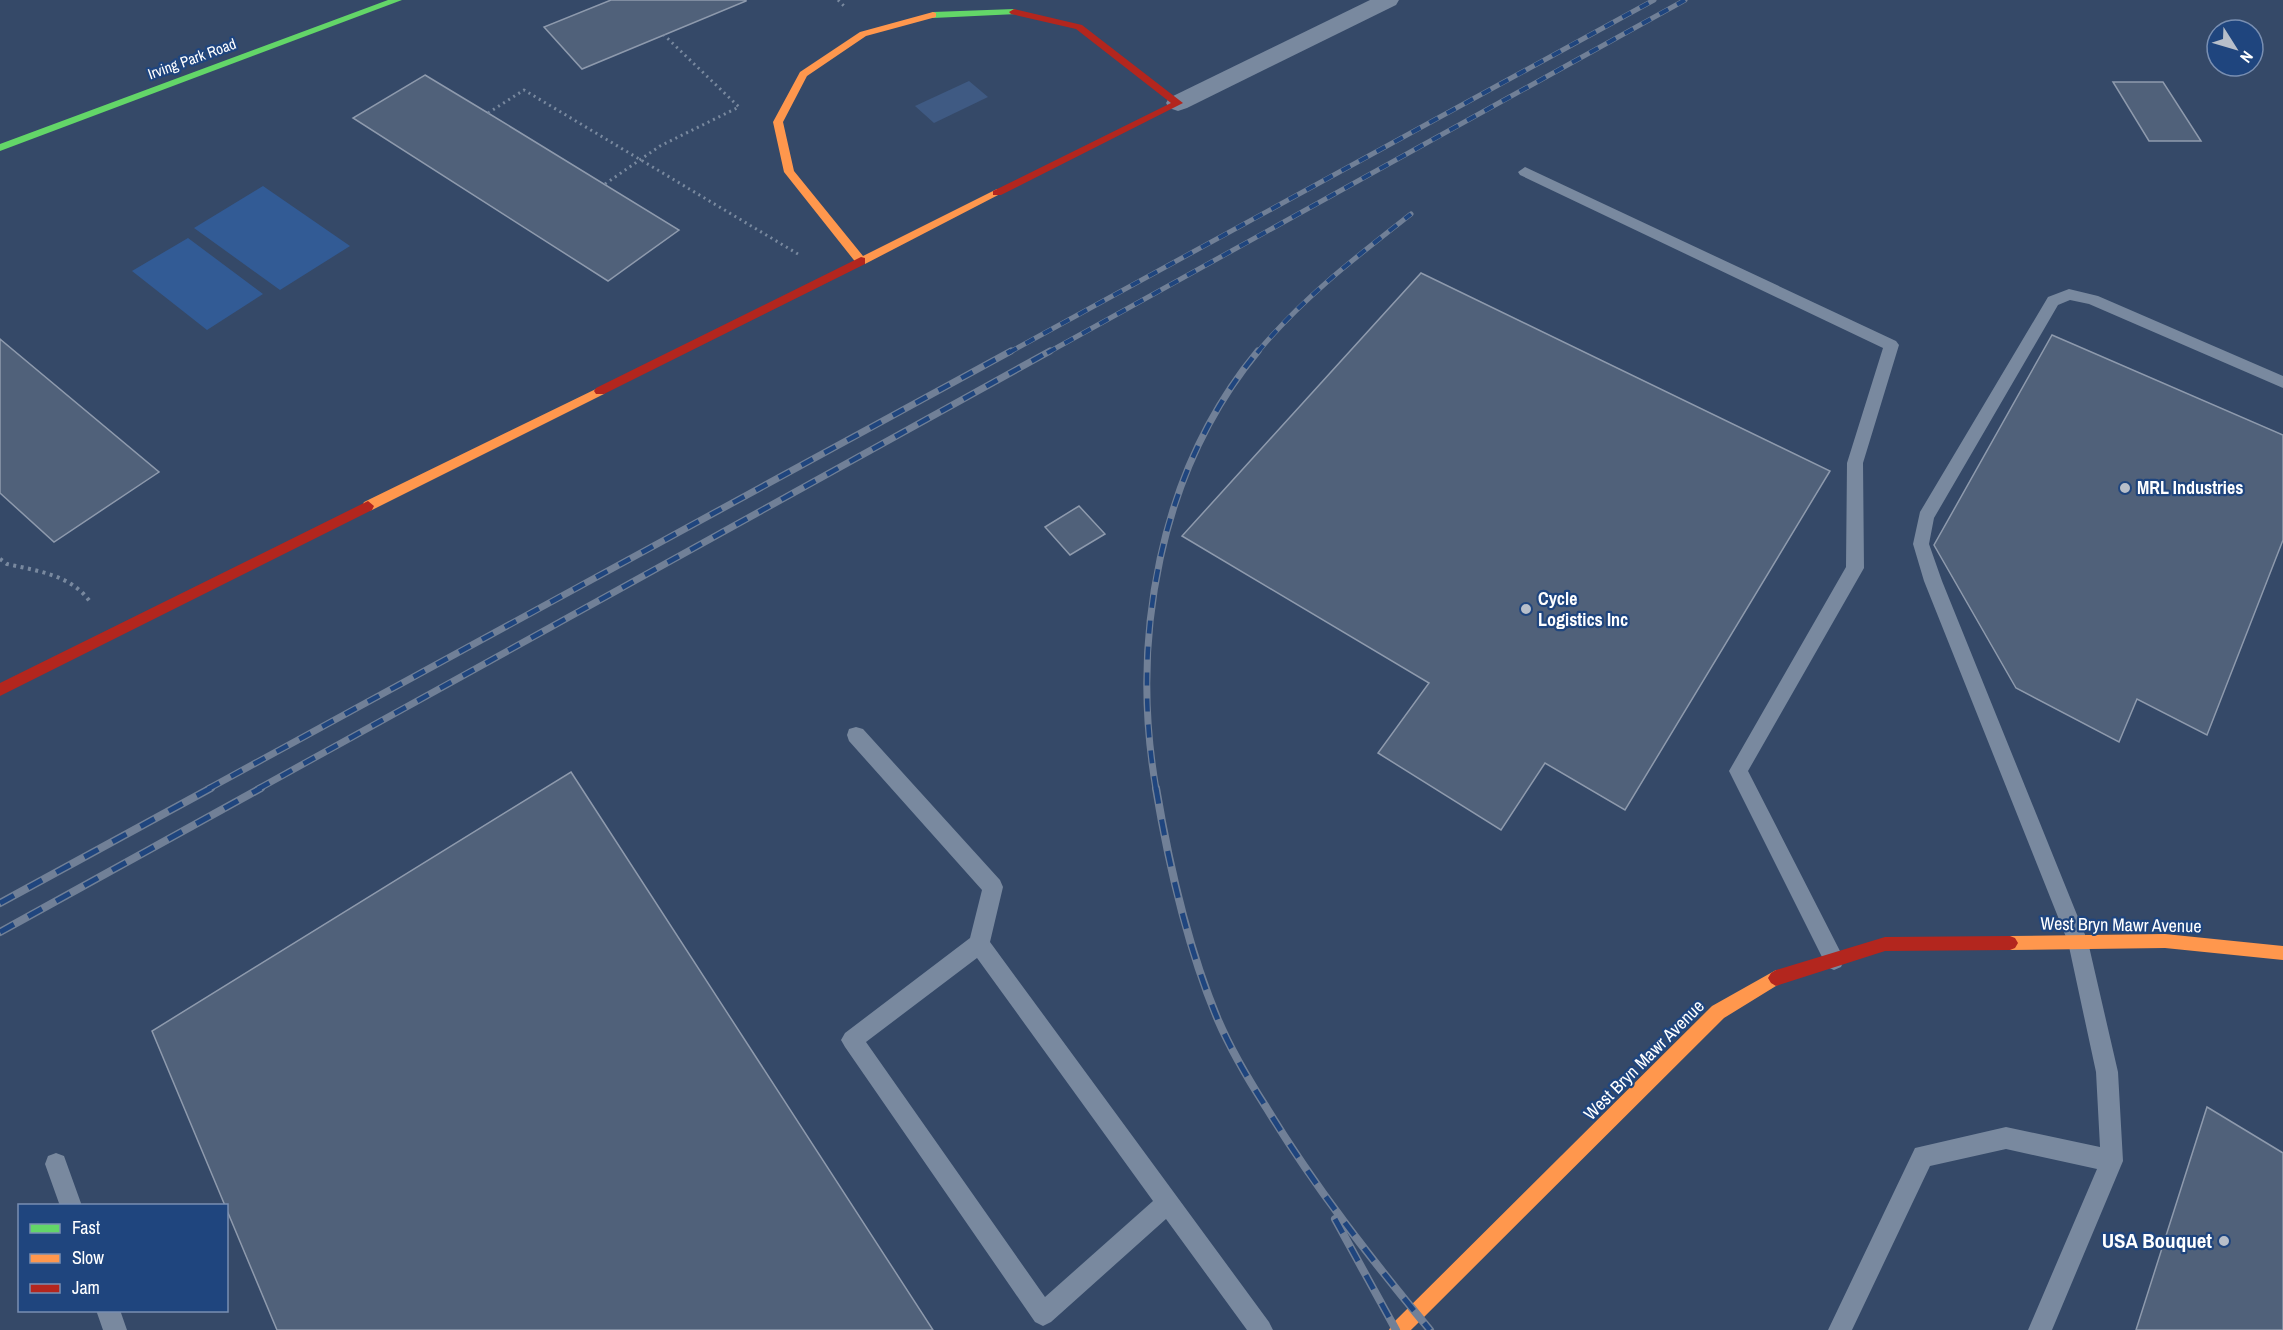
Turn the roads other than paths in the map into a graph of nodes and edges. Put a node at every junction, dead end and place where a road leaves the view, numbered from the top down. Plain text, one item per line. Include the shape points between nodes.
1 (396, 0) edge
2 (1388, 0) edge
3 (1178, 103) junction
4 (0, 148) edge
5 (1525, 172) dead end
6 (861, 261) junction
7 (2283, 382) edge
8 (0, 690) edge
9 (856, 735) dead end
10 (2078, 942) junction
11 (980, 944) junction
12 (2283, 953) edge
13 (1834, 960) junction
14 (2112, 1161) junction
15 (56, 1164) dead end
16 (1168, 1202) junction
17 (70, 1204) edge
18 (108, 1312) edge
19 (115, 1330) edge
20 (1261, 1330) edge
21 (1398, 1330) edge
22 (1840, 1330) edge
23 (2040, 1330) edge

1 - 4 street, Irving Park Road
2 - 3 street
3 - 6 street
3 - 6 street via 1079,27 1014,12 939,13 863,34 803,74 778,122 789,172
5 - 13 lane via 1891,345 1855,463 1855,568 1738,771
6 - 8 street
7 - 10 lane via 2093,300 2069,294 2053,301 1926,517 1921,544 1933,580
9 - 11 lane via 993,886
10 - 12 street, West Bryn Mawr Avenue via 2165,940
10 - 13 street, West Bryn Mawr Avenue via 1885,944
10 - 14 lane via 2106,1072
11 - 16 lane
11 - 16 lane via 852,1040 1043,1314
13 - 21 street, West Bryn Mawr Avenue via 1769,980 1718,1012
14 - 22 lane via 2006,1138 1923,1156
14 - 23 lane
15 - 17 lane
16 - 20 lane
18 - 19 lane

